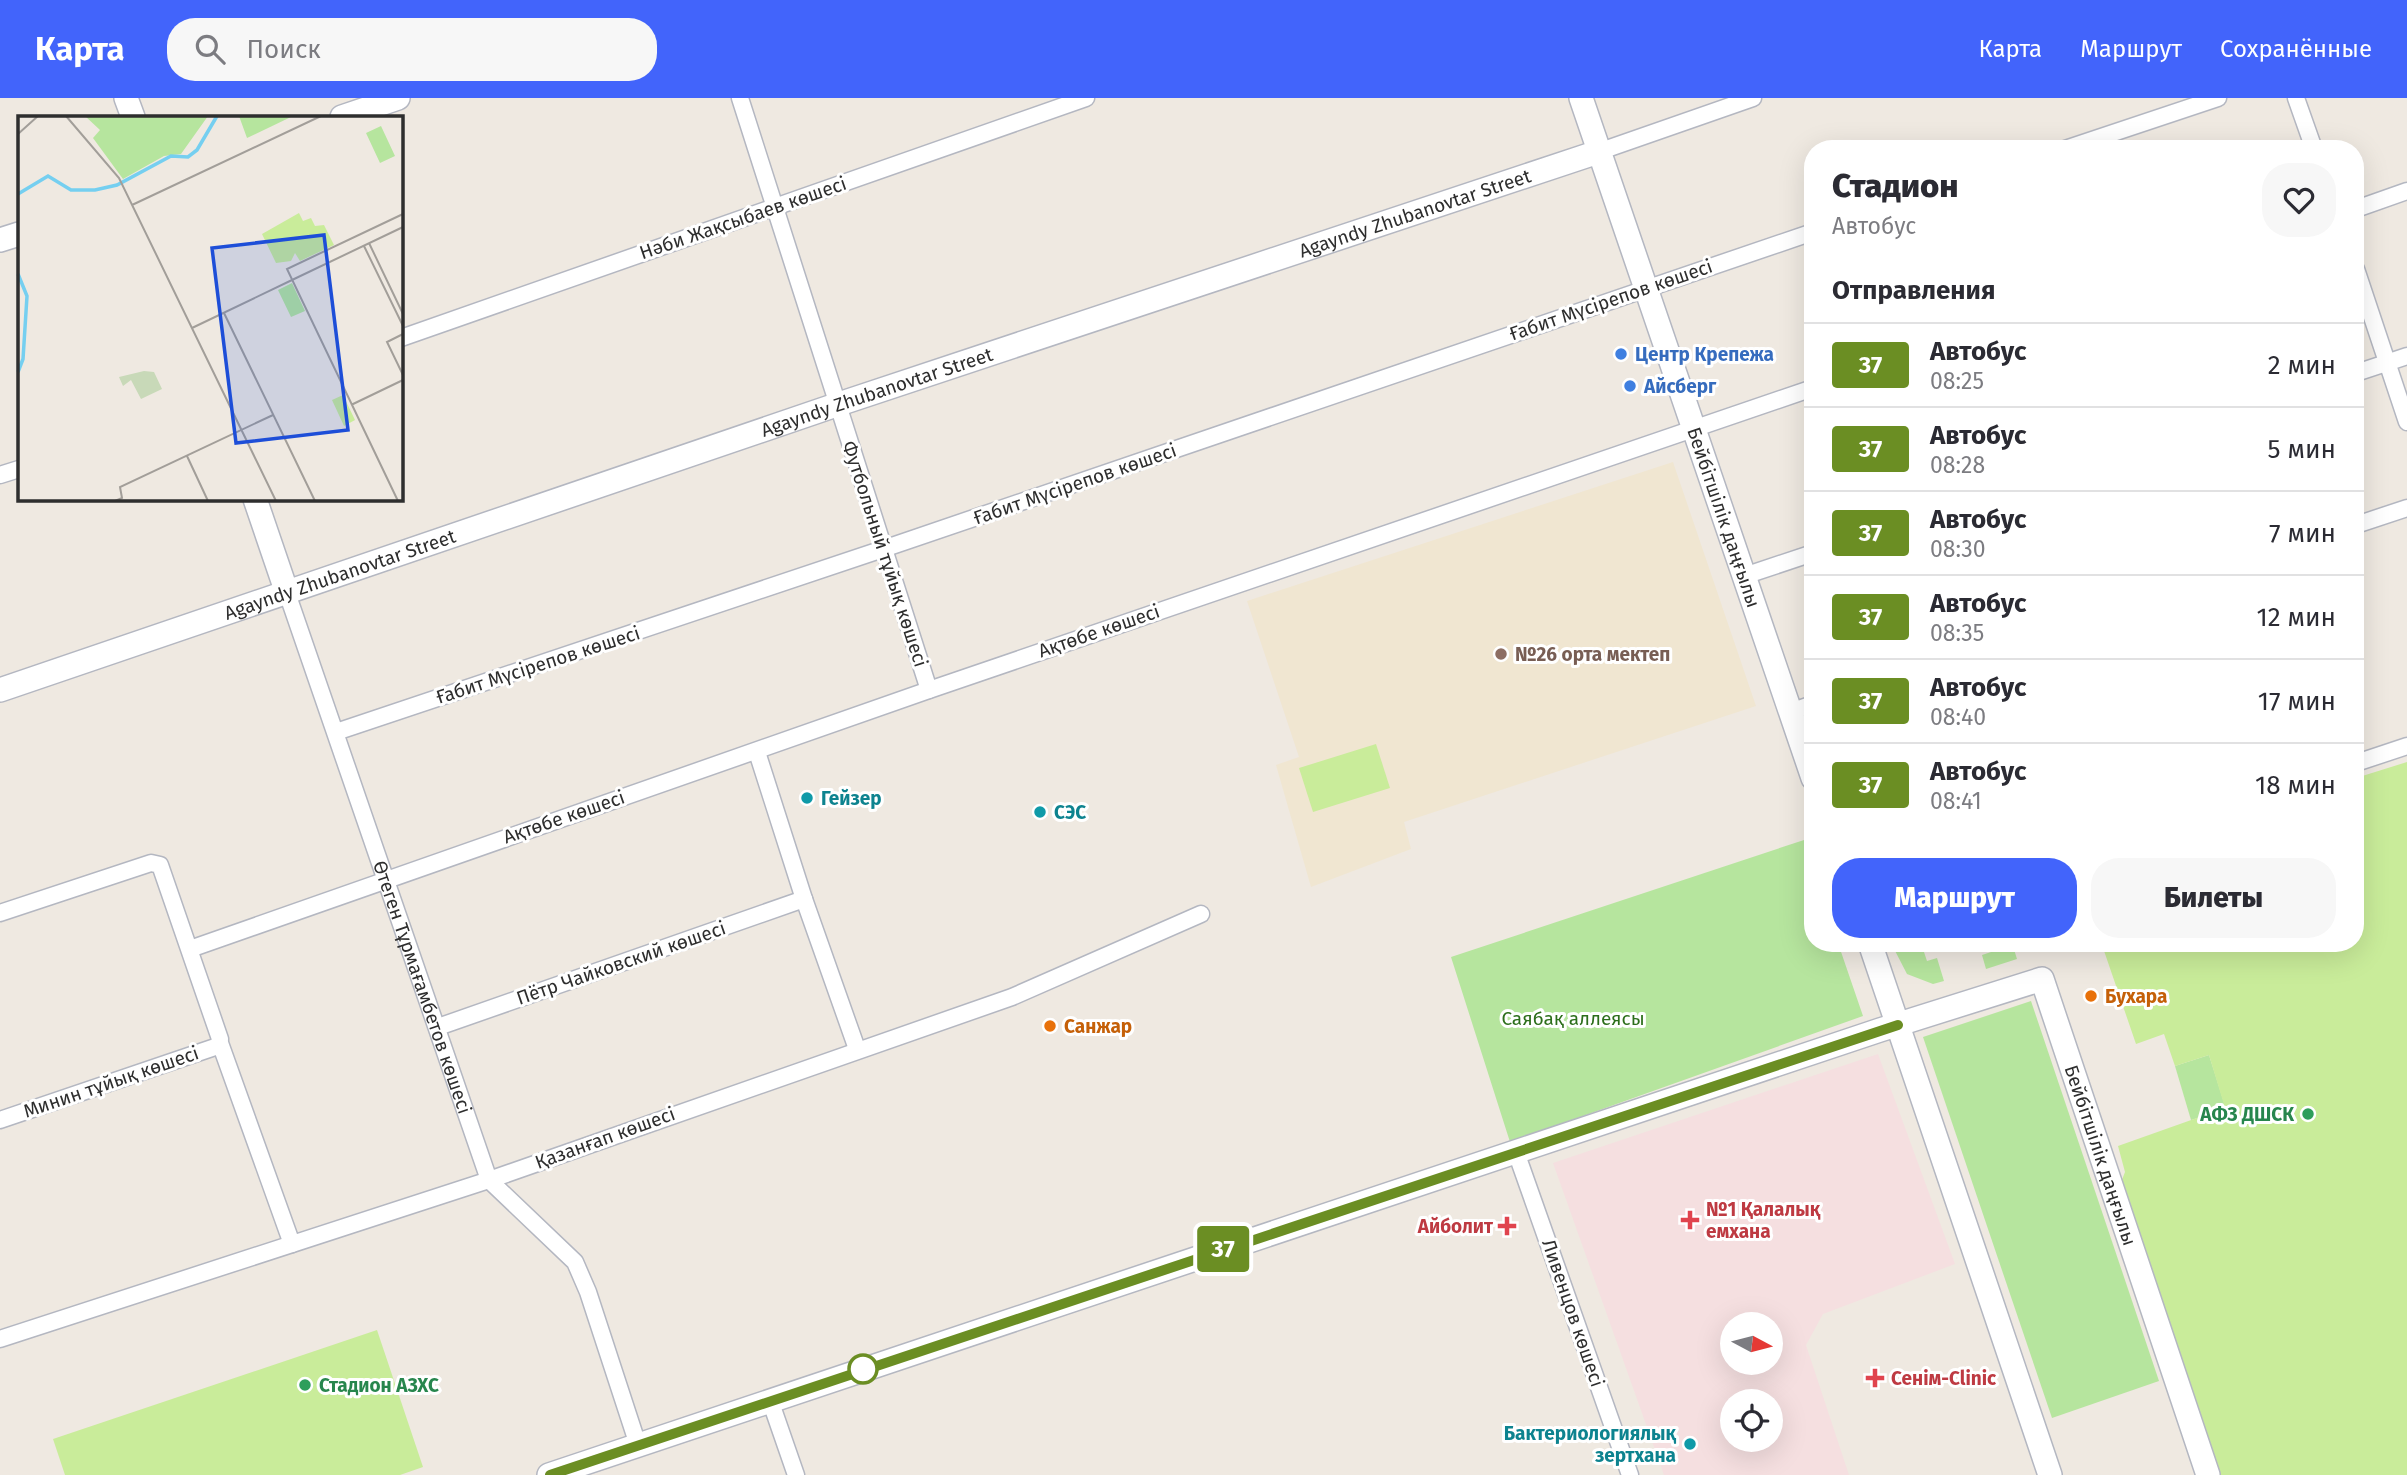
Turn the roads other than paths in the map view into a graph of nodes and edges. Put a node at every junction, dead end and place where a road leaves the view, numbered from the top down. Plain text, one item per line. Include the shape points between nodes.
1 (126, 98) edge
2 (398, 98) edge
3 (740, 98) edge
4 (1086, 98) edge
5 (1581, 98) edge
6 (1753, 98) edge
7 (2218, 98) edge
8 (2296, 98) edge
9 (133, 116) edge
10 (345, 116) edge
11 (2092, 140) edge
12 (2311, 140) edge
13 (1598, 152) junction
14 (2407, 191) edge
15 (2364, 206) edge
16 (775, 207) junction
17 (18, 234) edge
18 (1804, 235) edge
19 (0, 240) edge
20 (1645, 288) junction
21 (2364, 294) edge
22 (402, 338) edge
23 (2407, 356) edge
24 (2387, 363) junction
25 (2364, 370) edge
26 (1804, 391) edge
27 (836, 405) junction
28 (2407, 422) edge
29 (1693, 428) junction
30 (18, 469) edge
31 (0, 475) edge
32 (255, 500) edge
33 (2407, 508) edge
34 (2364, 522) edge
35 (883, 550) junction
36 (1804, 556) edge
37 (1744, 576) junction
38 (286, 590) junction
39 (0, 690) edge
40 (929, 690) junction
41 (1804, 707) edge
42 (1790, 712) junction
43 (336, 732) junction
44 (2407, 746) edge
45 (757, 752) junction
46 (1804, 752) edge
47 (2364, 760) edge
48 (387, 878) junction
49 (804, 899) junction
50 (0, 913) edge
51 (1201, 914) dead end
52 (190, 949) junction
53 (1873, 952) edge
54 (1898, 1025) junction
55 (438, 1027) junction
56 (220, 1042) junction
57 (857, 1049) junction
58 (0, 1120) edge
59 (1516, 1152) junction
60 (489, 1180) junction
61 (292, 1244) junction
62 (0, 1339) edge
63 (770, 1400) junction
64 (638, 1445) junction
65 (580, 1470) edge
66 (549, 1475) edge
67 (796, 1475) edge
68 (1630, 1475) edge
69 (2050, 1475) edge
70 (2208, 1475) edge

1 - 9 street
2 - 10 street
3 - 16 street, Футбольный тұйық көшесі
4 - 16 street, Нәби Жақсыбаев көшесі
5 - 13 street, Бейбітшілік даңғылы
6 - 13 street, Agayndy Zhubanovtar Street
7 - 11 street
8 - 12 street
13 - 20 street, Бейбітшілік даңғылы
13 - 27 street, Agayndy Zhubanovtar Street
14 - 15 street
16 - 22 street, Нәби Жақсыбаев көшесі
16 - 27 street, Футбольный тұйық көшесі
17 - 19 street
18 - 20 street, Ғабит Мүсірепов көшесі
20 - 29 street, Бейбітшілік даңғылы
20 - 35 street, Ғабит Мүсірепов көшесі
21 - 24 street
23 - 24 street
24 - 25 street
24 - 28 street
26 - 29 street, Ақтөбе көшесі
27 - 35 street, Футбольный тұйық көшесі
27 - 38 street, Agayndy Zhubanovtar Street
29 - 37 street, Бейбітшілік даңғылы
29 - 40 street, Ақтөбе көшесі
30 - 31 street
32 - 38 street, Өтеген Тұрмағамбетов көшесі
33 - 34 street
35 - 40 street, Футбольный тұйық көшесі
35 - 43 street, Ғабит Мүсірепов көшесі
36 - 37 street
37 - 42 street, Бейбітшілік даңғылы
38 - 39 street, Agayndy Zhubanovtar Street
38 - 43 street, Өтеген Тұрмағамбетов көшесі
40 - 45 street, Ақтөбе көшесі
41 - 42 street
42 - 46 street, Бейбітшілік даңғылы
43 - 48 street, Өтеген Тұрмағамбетов көшесі
44 - 47 street
45 - 48 street, Ақтөбе көшесі
45 - 49 street
48 - 52 street
48 - 55 street, Өтеген Тұрмағамбетов көшесі
49 - 55 street, Пётр Чайковский көшесі
49 - 57 street
50 - 52 street, Минин тұйық көшесі via 155,863 164,870
51 - 57 street, Қазанғап көшесі via 1012,997
52 - 56 street, Минин тұйық көшесі
53 - 54 street
54 - 59 street
54 - 69 street
54 - 70 street, Бейбітшілік даңғылы via 2042,979
55 - 60 street, Өтеген Тұрмағамбетов көшесі
56 - 58 street, Минин тұйық көшесі
56 - 61 street, Минин тұйық көшесі
57 - 60 street, Қазанғап көшесі
59 - 63 street
59 - 68 street, Ливенцов көшесі
60 - 61 street, Қазанғап көшесі
60 - 64 street, Өтеген Тұрмағамбетов көшесі via 575,1262
61 - 62 street, Қазанғап көшесі
63 - 64 street
63 - 67 street
64 - 65 street
65 - 66 street

